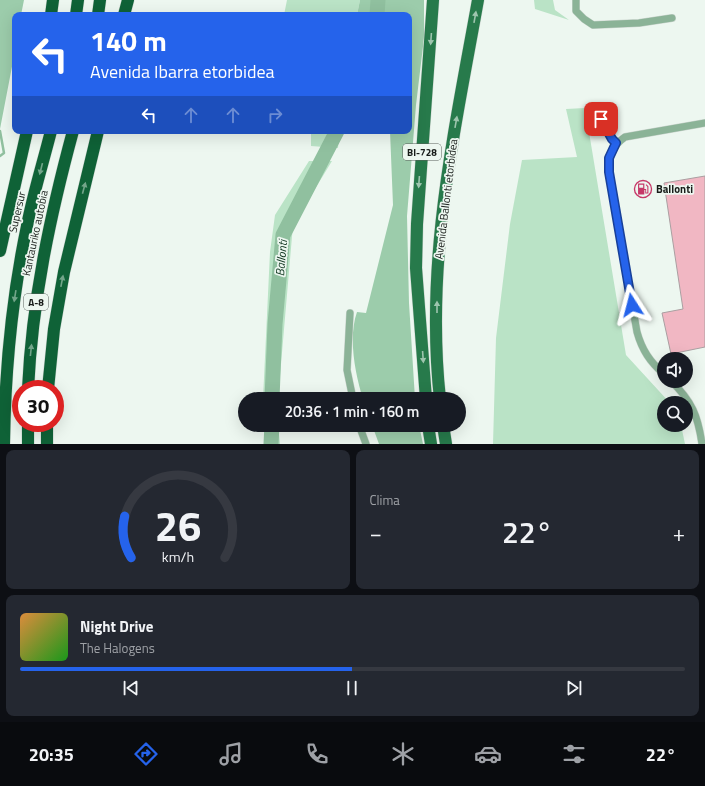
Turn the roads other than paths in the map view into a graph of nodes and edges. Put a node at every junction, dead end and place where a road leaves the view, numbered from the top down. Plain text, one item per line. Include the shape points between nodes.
1 (53, 0) edge
2 (78, 0) edge
3 (100, 0) edge
4 (122, 0) edge
5 (128, 0) edge
6 (433, 0) edge
7 (478, 0) edge
8 (576, 0) edge
9 (51, 12) edge
10 (76, 12) edge
11 (98, 12) edge
12 (121, 12) edge
13 (125, 12) edge
14 (672, 18) dead end
15 (598, 106) dead end
16 (705, 123) edge
17 (26, 134) edge
18 (50, 134) edge
19 (72, 134) edge
20 (97, 134) edge
21 (616, 143) junction
22 (0, 251) edge
23 (350, 313) dead end
24 (657, 368) edge
25 (29, 380) edge
26 (49, 380) edge
27 (678, 388) edge
28 (352, 392) edge
29 (425, 392) edge
30 (439, 392) edge
31 (28, 432) edge
32 (47, 432) edge
33 (362, 432) edge
34 (429, 432) edge
35 (444, 432) edge
36 (4, 444) edge
37 (28, 444) edge
38 (47, 444) edge
39 (366, 444) edge
40 (431, 444) edge
41 (446, 444) edge
42 (702, 444) edge

1 - 9 highway
2 - 10 highway
3 - 11 highway
4 - 12 highway
5 - 13 highway
6 -> 29 main road, Avenida Ballonti etorbidea / BI-728 via 416,224 416,268
30 -> 7 main road, Avenida Ballonti etorbidea / BI-728 via 436,346 440,228 447,172
8 - 14 street via 576,11 593,25 639,23
15 - 21 street via 601,119
16 - 21 street via 625,137
17 - 22 highway
18 -> 36 highway, Supersur via 27,225 14,301 4,397
25 -> 19 highway, Kantauriko autobia / A-8 via 40,274 51,217
26 -> 20 highway via 54,329 64,272
21 - 24 street via 609,158 609,172 637,332 644,352
23 - 28 street via 347,370
27 - 42 street via 693,406
31 - 37 highway
32 - 38 highway
33 - 39 street
34 - 40 main road
35 - 41 main road

